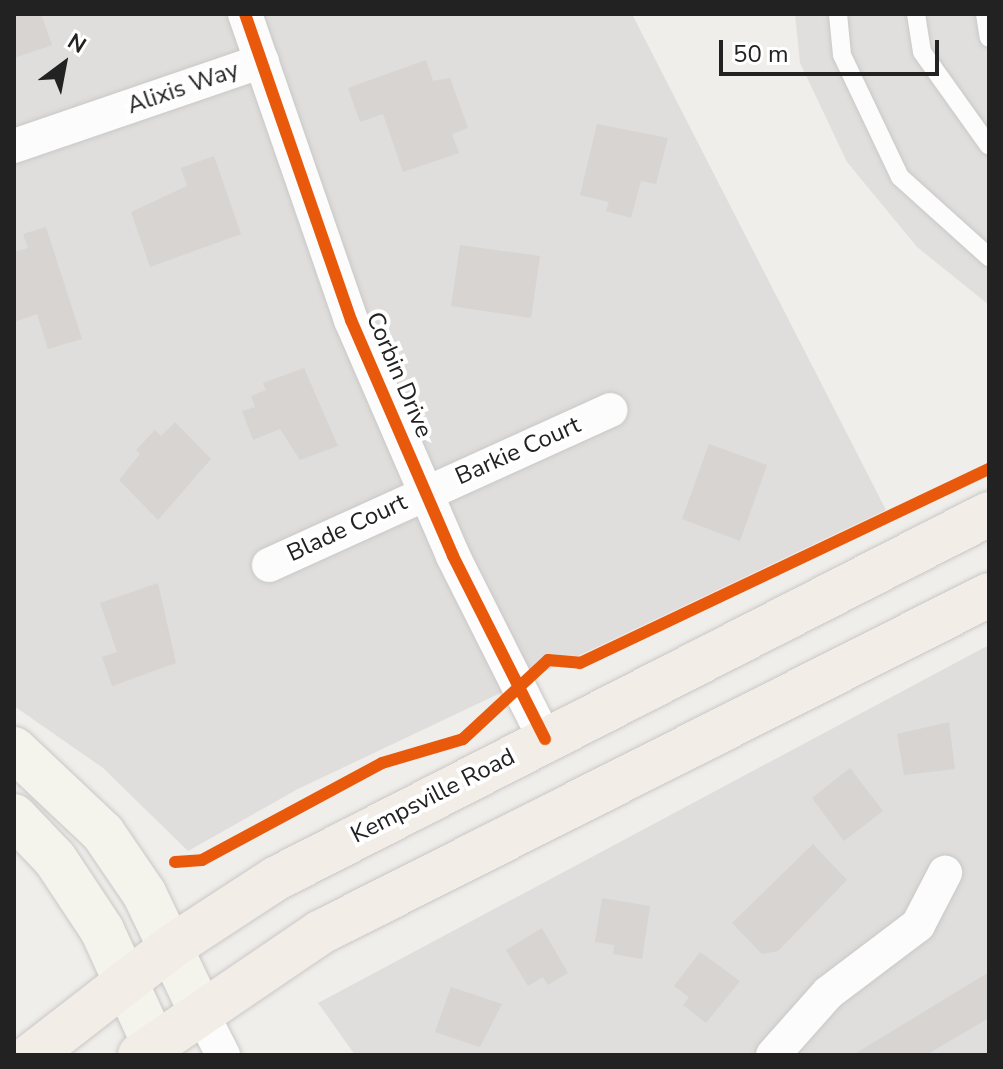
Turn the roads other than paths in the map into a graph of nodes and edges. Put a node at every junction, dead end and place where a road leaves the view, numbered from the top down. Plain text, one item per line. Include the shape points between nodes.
1 (245, 14) edge
2 (838, 14) edge
3 (916, 14) edge
4 (985, 14) edge
5 (989, 38) edge
6 (262, 61) junction
7 (14, 146) edge
8 (989, 146) edge
9 (989, 257) edge
10 (611, 410) dead end
11 (425, 492) junction
12 (989, 514) edge
13 (269, 565) dead end
14 (989, 595) edge
15 (545, 739) junction
16 (14, 749) edge
17 (14, 816) edge
18 (945, 873) dead end
19 (171, 947) junction
20 (123, 981) junction
21 (200, 1010) junction
22 (151, 1051) edge
23 (32, 1055) edge
24 (223, 1055) edge
25 (773, 1055) edge

1 - 6 street, Corbin Drive
2 - 9 lane via 842,55 900,177
3 - 8 lane via 922,52
4 - 5 lane
6 - 7 street, Alixis Way
6 - 11 street, Corbin Drive via 351,320
10 - 11 street, Barkie Court
11 - 13 street, Blade Court
11 - 15 street, Corbin Drive
12 - 15 main road, Kempsville Road
14 - 21 main road via 420,878
15 - 19 main road, Kempsville Road via 277,878
16 - 19 street via 103,833 144,893
17 - 20 street via 71,883 102,930
18 - 25 street via 918,925 828,993
19 - 20 main road, Kempsville Road
19 - 21 street
20 - 22 street
20 - 23 main road, Kempsville Road
21 - 22 main road
21 - 24 street

